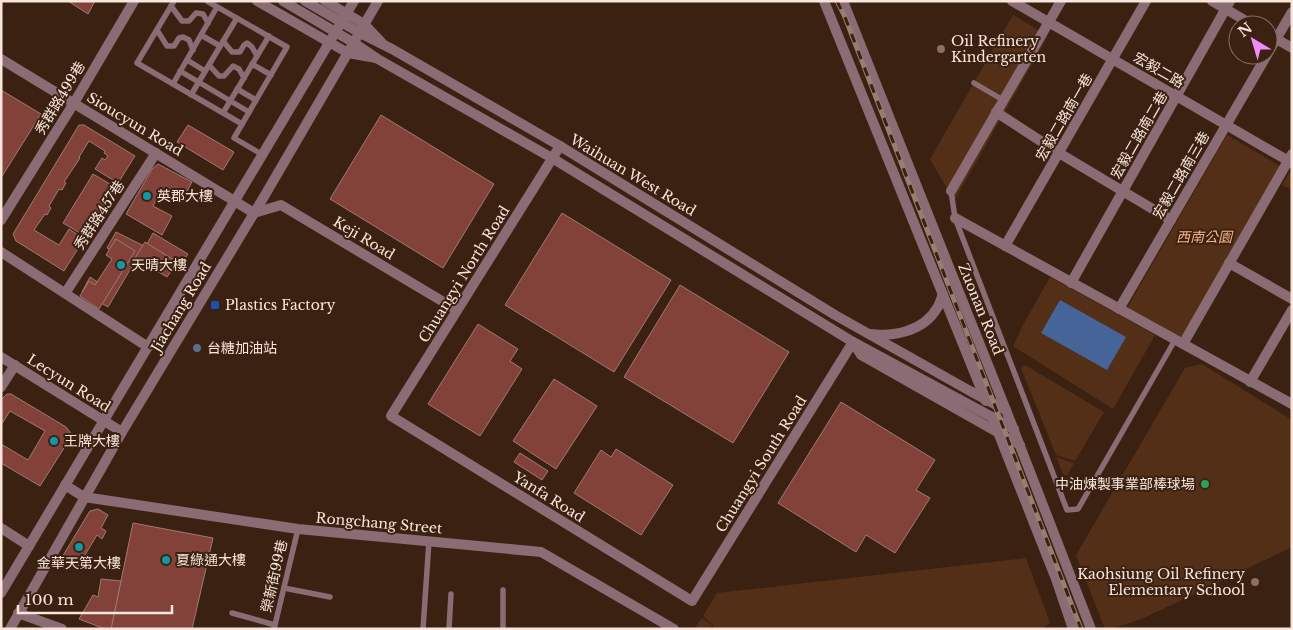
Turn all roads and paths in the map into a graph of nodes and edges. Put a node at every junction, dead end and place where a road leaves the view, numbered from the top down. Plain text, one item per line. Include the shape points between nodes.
1 (134, 1) edge
2 (207, 1) edge
3 (257, 1) edge
4 (282, 1) edge
5 (305, 1) edge
6 (325, 1) edge
7 (354, 1) edge
8 (378, 1) edge
9 (824, 1) edge
10 (843, 1) edge
11 (1012, 1) edge
12 (1061, 1) edge
13 (1146, 1) edge
14 (1212, 1) edge
15 (173, 4) edge
16 (1228, 5) edge
17 (217, 7) junction
18 (1292, 12) edge
19 (1240, 15) edge
20 (237, 18) junction
21 (344, 18) junction
22 (1049, 22) junction
23 (208, 24) junction
24 (362, 29) junction
25 (1278, 29) edge
26 (157, 30) junction
27 (336, 32) junction
28 (201, 35) junction
29 (269, 36) junction
30 (1278, 40) edge
31 (329, 43) junction
32 (354, 43) junction
33 (222, 44) junction
34 (1292, 48) edge
35 (193, 50) junction
36 (348, 53) junction
37 (257, 56) junction
38 (376, 58) junction
39 (1, 59) edge
40 (187, 60) junction
41 (1112, 60) junction
42 (252, 64) junction
43 (1261, 65) edge
44 (207, 68) junction
45 (180, 71) junction
46 (271, 74) junction
47 (244, 78) junction
48 (199, 82) junction
49 (974, 83) dead end
50 (173, 84) junction
51 (237, 89) junction
52 (191, 95) junction
53 (1177, 97) junction
54 (256, 100) junction
55 (1003, 100) junction
56 (230, 101) junction
57 (74, 103) junction
58 (249, 112) junction
59 (996, 112) junction
60 (223, 113) junction
61 (242, 124) junction
62 (1226, 125) junction
63 (560, 146) junction
64 (156, 153) junction
65 (1059, 153) junction
66 (263, 155) junction
67 (552, 158) junction
68 (1291, 159) edge
69 (951, 191) joint
70 (1123, 191) junction
71 (235, 202) junction
72 (5, 206) edge
73 (254, 213) junction
74 (955, 218) junction
75 (1, 220) edge
76 (1171, 220) junction
77 (1005, 246) junction
78 (1, 252) edge
79 (1230, 263) junction
80 (1071, 283) junction
81 (66, 292) junction
82 (943, 294) junction
83 (1292, 299) edge
84 (1120, 309) junction
85 (457, 310) junction
86 (1292, 310) edge
87 (867, 334) junction
88 (854, 342) junction
89 (1179, 342) junction
90 (148, 347) junction
91 (1, 356) edge
92 (15, 365) junction
93 (1250, 382) junction
94 (1, 387) edge
95 (985, 399) junction
96 (1292, 404) edge
97 (1006, 410) junction
98 (391, 416) joint
99 (992, 417) junction
100 (104, 421) junction
101 (1014, 429) junction
102 (122, 432) junction
103 (999, 433) junction
104 (1020, 445) junction
105 (66, 485) junction
106 (84, 497) junction
107 (1, 528) edge
108 (298, 529) junction
109 (429, 541) junction
110 (30, 546) junction
111 (284, 588) junction
112 (503, 590) dead end
113 (1, 594) edge
114 (451, 594) dead end
115 (330, 596) dead end
116 (692, 601) joint
117 (18, 613) junction
118 (232, 613) dead end
119 (275, 627) edge
120 (10, 629) edge
121 (62, 629) edge
122 (423, 629) edge
123 (449, 629) edge
124 (503, 629) edge
125 (674, 629) edge
126 (1073, 629) edge
127 (1092, 629) edge

1 - 57 street, 秀群路499巷
2 - 17 lane
3 - 31 street, Waihuan West Road
4 - 27 street, Waihuan West Road
5 - 21 street, Waihuan West Road
6 - 21 street, Waihuan West Road
7 - 21 street, Jiachang Road
8 - 24 street, Jiachang Road
9 - 82 street
10 - 97 street, Zuonan Road
11 - 22 street, 宏毅二路
12 - 22 street
13 - 41 street, 宏毅二路南一巷
14 - 16 street
15 - 23 lane via 182,21 189,21 196,13 204,14
15 - 26 lane
16 - 19 street
16 - 53 street, 宏毅二路南二巷
17 - 20 lane
17 - 23 lane
18 - 25 street, 宏毅二路南三巷
20 - 29 lane
20 - 33 lane
21 - 24 street, Waihuan West Road
21 - 27 street, Jiachang Road
22 - 41 street, 宏毅二路
22 - 55 street
23 - 28 lane
24 - 32 street, Jiachang Road
24 - 63 street, Waihuan West Road
26 - 35 lane via 167,46 174,46 183,37
26 - 50 lane via 138,64
27 - 31 street, Jiachang Road
27 - 32 street, Waihuan West Road
28 - 33 lane
28 - 35 lane
29 - 37 lane
29 - 46 lane via 287,47
30 - 34 street
31 - 36 street, Waihuan West Road
31 - 66 street, Jiachang Road
32 - 36 street, Jiachang Road
32 - 38 street, Waihuan West Road
33 - 37 lane via 232,52 240,52 247,43
33 - 44 lane
35 - 40 lane
36 - 38 street, Waihuan West Road
36 - 73 street, Jiachang Road
37 - 42 lane
38 - 67 street, Waihuan West Road
39 - 57 street, Sioucyun Road
40 - 44 lane
40 - 45 lane
41 - 53 street, 宏毅二路
41 - 65 street, 宏毅二路南一巷
42 - 46 lane
42 - 47 lane
43 - 62 street, 宏毅二路南三巷
44 - 47 lane via 218,76 224,76 233,66
44 - 48 lane
45 - 48 lane
45 - 50 lane
46 - 54 lane
47 - 51 lane
48 - 52 lane
48 - 56 lane
49 - 55 lane
50 - 52 lane
51 - 54 lane
51 - 56 lane
52 - 60 lane
53 - 62 street, 宏毅二路
53 - 70 street, 宏毅二路南二巷
54 - 58 lane
55 - 59 street
56 - 58 lane
56 - 60 lane
57 - 64 street, Sioucyun Road
57 - 72 street, 秀群路499巷
58 - 61 lane
59 - 65 street
59 - 69 street
60 - 61 lane
61 - 66 lane via 234,138
62 - 68 street, 宏毅二路
62 - 76 street, 宏毅二路南三巷
63 - 67 street, Chuangyi North Road
63 - 87 street, Waihuan West Road
64 - 71 street, Sioucyun Road
64 - 81 street, 秀群路457巷
65 - 70 street
65 - 77 street, 宏毅二路南一巷
66 - 71 street, Jiachang Road
67 - 85 street, Chuangyi North Road
67 - 88 street, Waihuan West Road
68 - 79 street
69 - 74 lane
70 - 76 street
70 - 80 street, 宏毅二路南二巷
71 - 73 street, Sioucyun Road
71 - 90 street, Jiachang Road
72 - 75 street, 秀群路499巷
73 - 85 street, Keji Road via 281,205
73 - 102 street, Jiachang Road
74 - 77 street
74 - 89 lane via 1067,510 1078,509
76 - 84 street, 宏毅二路南三巷
77 - 80 street
78 - 81 street
79 - 83 street
79 - 89 street
80 - 84 street
81 - 90 street
82 - 87 street, Waihuan West Road via 937,309 922,324 898,334
82 - 95 street
84 - 89 street
85 - 98 street, Chuangyi North Road
86 - 93 street
87 - 95 street, Waihuan West Road
88 - 99 street, Waihuan West Road
88 - 103 street, Waihuan West Road via 861,355
88 - 116 street, Chuangyi South Road
89 - 93 street
90 - 100 street, Jiachang Road
91 - 92 street, Lecyun Road
92 - 94 street
92 - 100 street, Lecyun Road
93 - 96 street
95 - 97 street, Waihuan West Road
95 - 99 street
97 - 101 street, Zuonan Road
98 - 116 street, Yanfa Road
99 - 101 street, Waihuan West Road
99 - 103 street
100 - 102 street, Lecyun Road
100 - 105 street, Jiachang Road
101 - 104 street, Zuonan Road
102 - 106 street, Jiachang Road
103 - 104 street, Waihuan West Road
103 - 126 street
104 - 127 street, Zuonan Road
105 - 106 street, Rongchang Street
105 - 110 street, Jiachang Road
106 - 108 street, Rongchang Street
106 - 117 street, Jiachang Road
107 - 110 street
108 - 109 street, Rongchang Street
108 - 111 lane, 榮新街99巷
109 - 122 lane
109 - 125 street, Rongchang Street via 541,552
110 - 113 street, Jiachang Road
111 - 115 lane
111 - 119 lane, 榮新街99巷
112 - 124 lane
114 - 123 lane
117 - 120 street, Jiachang Road
117 - 121 street
118 - 119 lane

